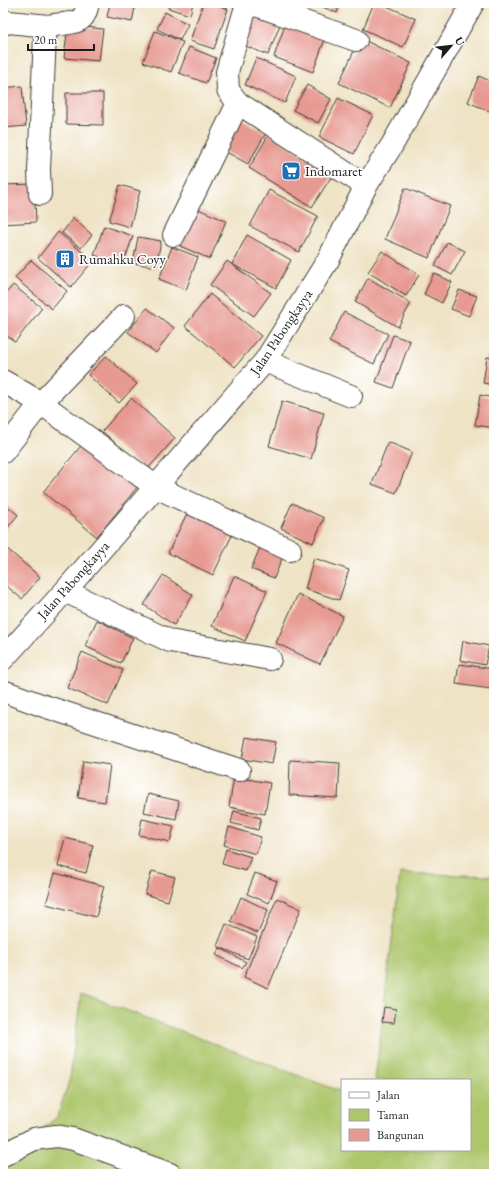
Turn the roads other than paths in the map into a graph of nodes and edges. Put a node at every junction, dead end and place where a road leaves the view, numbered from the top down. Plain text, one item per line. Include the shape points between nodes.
1 (88, 3) edge
2 (247, 3) edge
3 (250, 3) edge
4 (472, 3) edge
5 (3, 24) edge
6 (48, 26) junction
7 (356, 40) dead end
8 (238, 103) junction
9 (366, 186) junction
10 (40, 194) dead end
11 (174, 235) dead end
12 (124, 316) dead end
13 (265, 361) junction
14 (3, 381) edge
15 (351, 396) dead end
16 (41, 403) junction
17 (3, 452) edge
18 (156, 487) junction
19 (290, 550) dead end
20 (64, 591) junction
21 (3, 659) edge
22 (270, 659) dead end
23 (3, 691) edge
24 (239, 770) dead end
25 (3, 1155) edge
26 (170, 1174) edge

1 - 6 street via 82,18 75,22
2 - 8 street via 226,72 228,90
3 - 7 street
4 - 9 street, Jalan Pabongkayya
5 - 6 street via 9,22
6 - 10 street via 39,170
8 - 9 street
8 - 11 street
9 - 13 street, Jalan Pabongkayya via 328,260
12 - 16 street
13 - 15 street
13 - 18 street, Jalan Pabongkayya
14 - 16 street
16 - 17 street
16 - 18 street
18 - 19 street
18 - 20 street, Jalan Pabongkayya
20 - 21 street, Jalan Pabongkayya
20 - 22 street via 170,641
23 - 24 street
25 - 26 street via 34,1139 56,1136 73,1139

